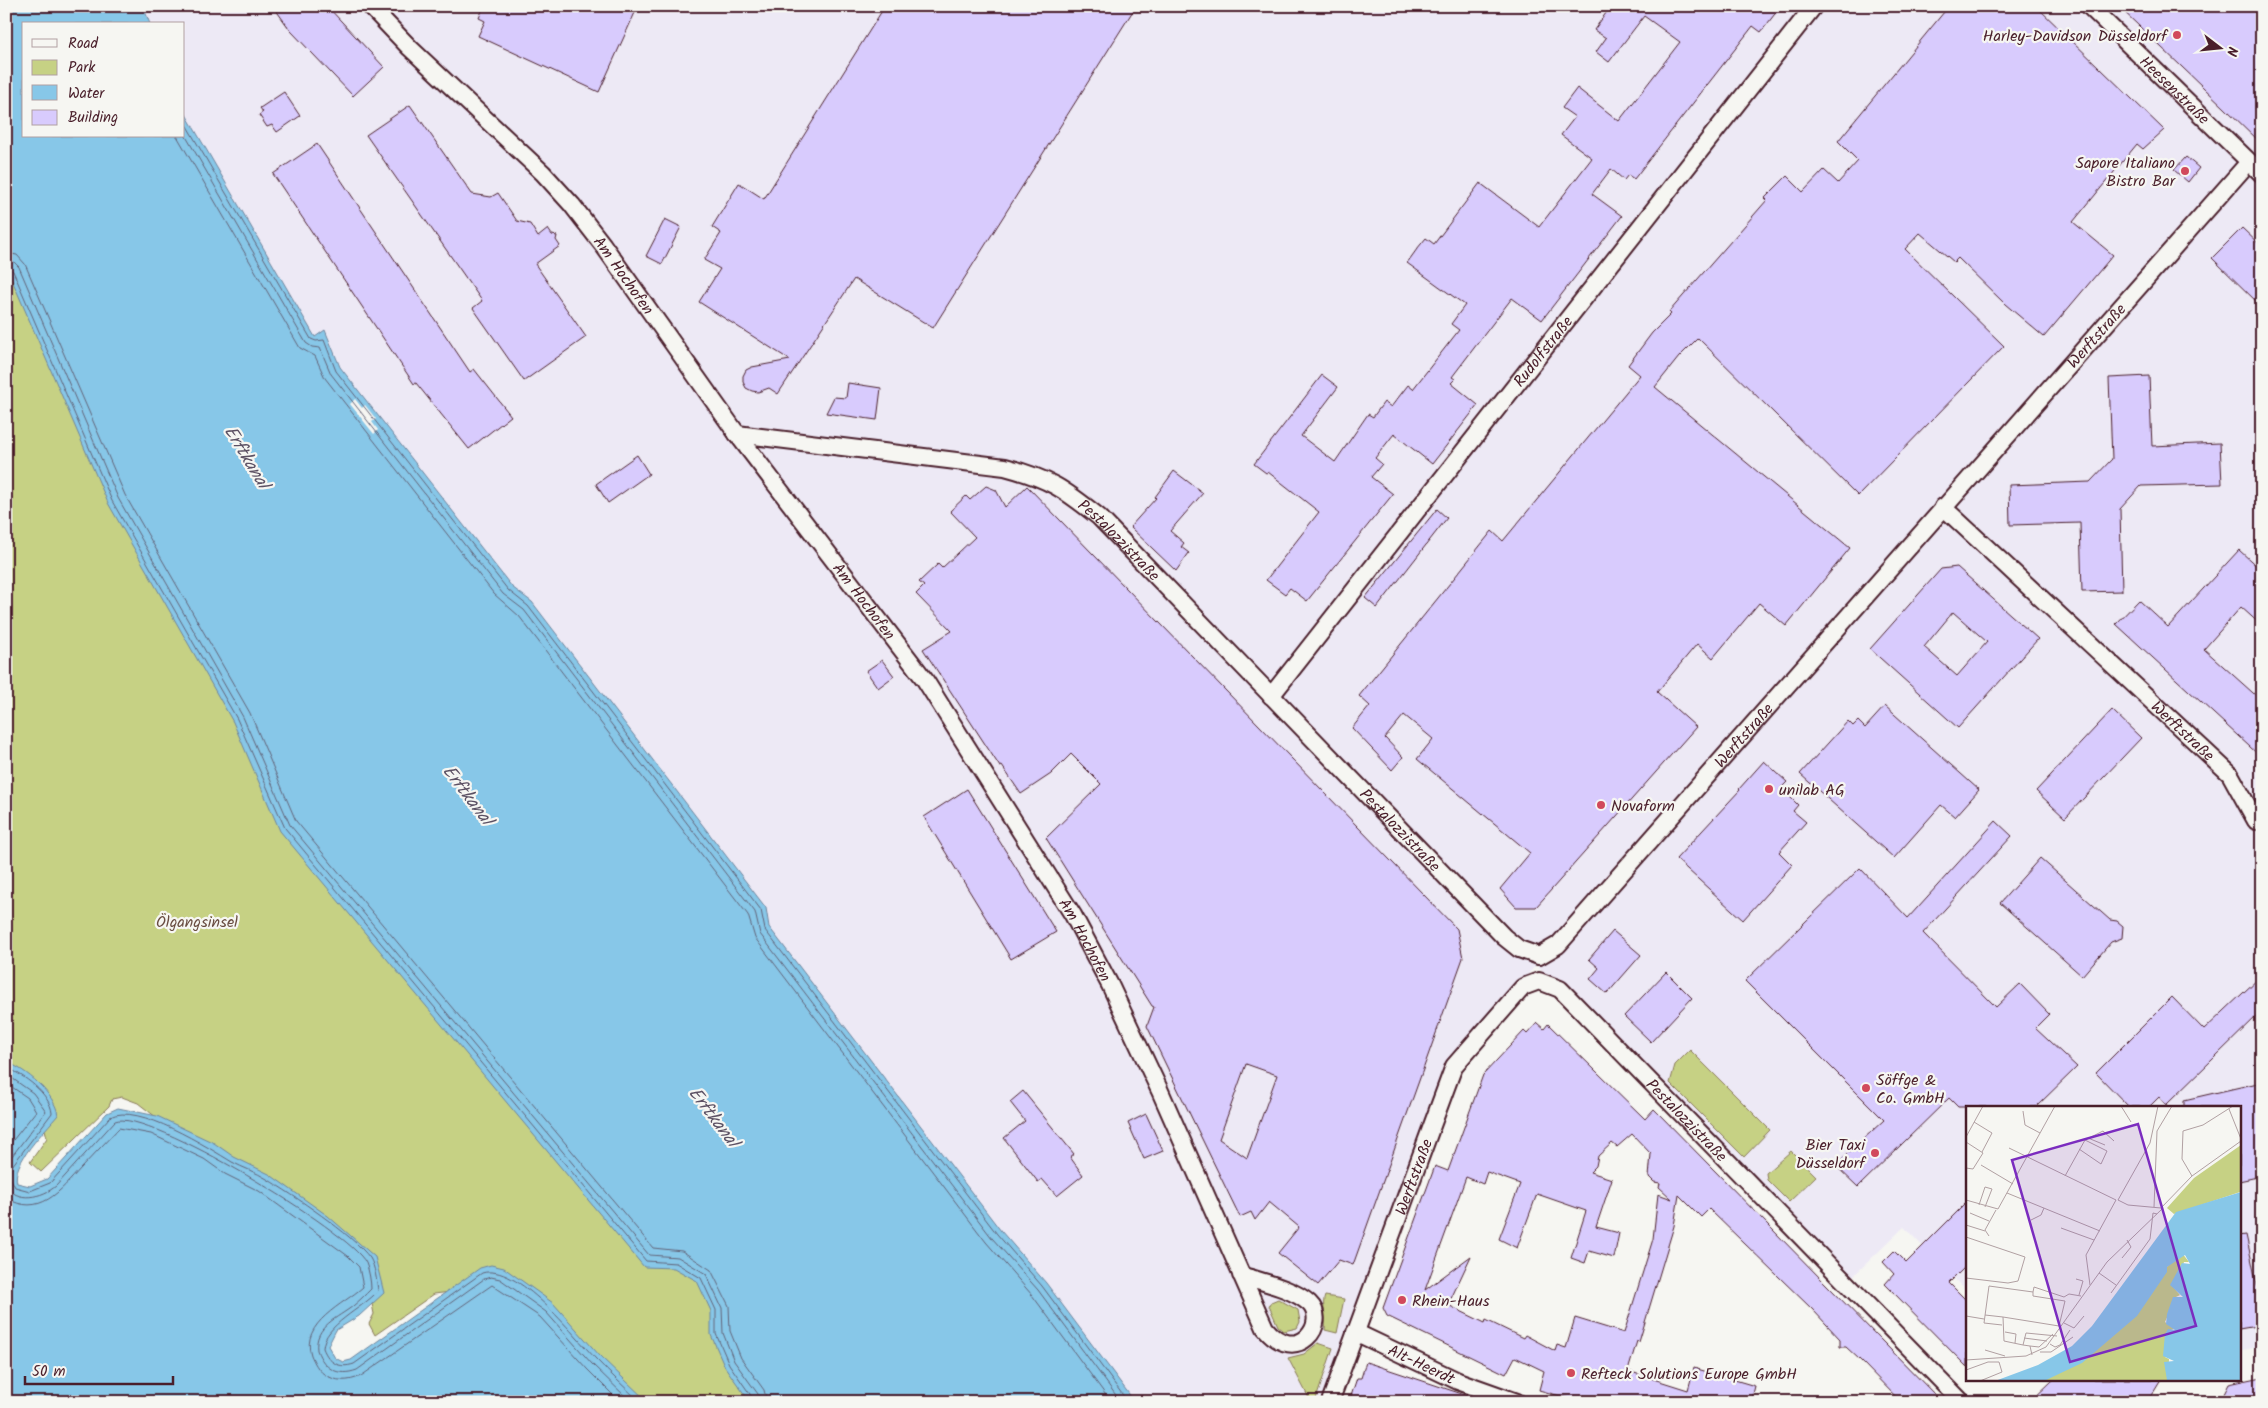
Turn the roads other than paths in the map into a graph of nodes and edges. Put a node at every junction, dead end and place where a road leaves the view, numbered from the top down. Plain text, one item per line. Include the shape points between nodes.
1 (370, 6) edge
2 (1814, 6) edge
3 (2089, 6) edge
4 (2249, 162) junction
5 (2262, 174) edge
6 (737, 434) junction
7 (1943, 507) junction
8 (1271, 696) junction
9 (2256, 820) dead end
10 (1539, 956) junction
11 (1539, 981) junction
12 (1241, 1275) junction
13 (1355, 1332) junction
14 (1330, 1402) edge
15 (1517, 1402) edge
16 (1962, 1402) edge

1 - 6 street, Am Hochofen via 572,205
2 - 8 street, Rudolfstraße
3 - 4 street, Heesenstraße
4 - 5 street, Heesenstraße
4 - 7 street, Werftstraße
6 - 8 street, Pestalozzistraße via 1006,467 1061,487 1099,517
6 - 12 street, Am Hochofen via 926,680 1069,907 1110,985
7 - 9 street, Werftstraße via 2230,774
7 - 10 street, Werftstraße via 1558,945
8 - 10 street, Pestalozzistraße via 1504,937 1519,950
10 - 11 street
11 - 13 street, Werftstraße via 1523,987 1454,1066
11 - 16 street, Pestalozzistraße via 1560,989
12 - 12 street, Am Hochofen via 1265,1328 1273,1338 1295,1345 1307,1338 1315,1316 1311,1305 1302,1298
13 - 14 street, Werftstraße
13 - 15 street, Alt-Heerdt via 1458,1381

